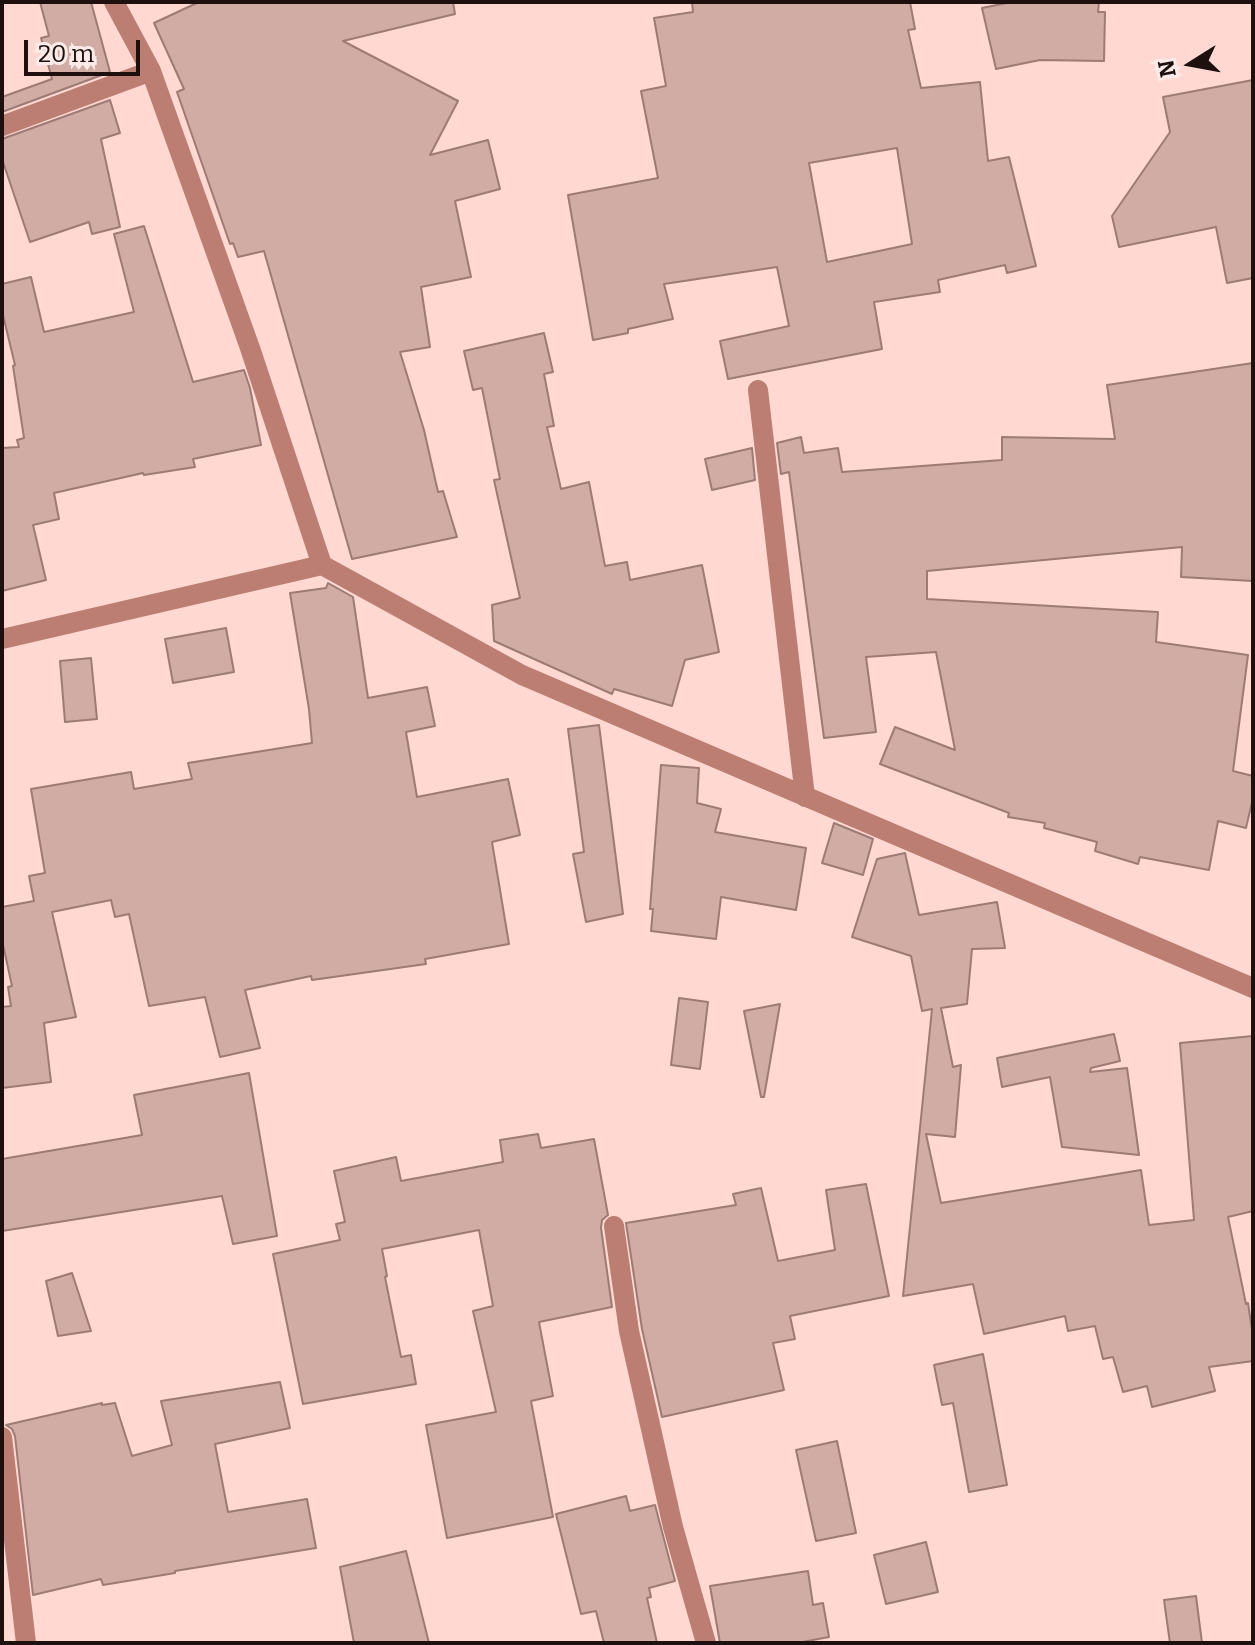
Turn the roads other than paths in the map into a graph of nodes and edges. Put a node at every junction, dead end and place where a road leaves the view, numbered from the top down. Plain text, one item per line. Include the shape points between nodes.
1 (114, 2) edge
2 (151, 71) junction
3 (2, 126) edge
4 (758, 390) dead end
5 (322, 565) junction
6 (2, 639) edge
7 (805, 797) junction
8 (1253, 988) edge
9 (614, 1226) dead end
10 (2, 1437) edge
11 (26, 1643) edge
12 (706, 1643) edge

1 - 2 street
2 - 3 street
2 - 5 street
4 - 7 street
5 - 6 street
5 - 7 street via 522,675
7 - 8 street
9 - 12 street via 629,1331 673,1527
10 - 11 street

